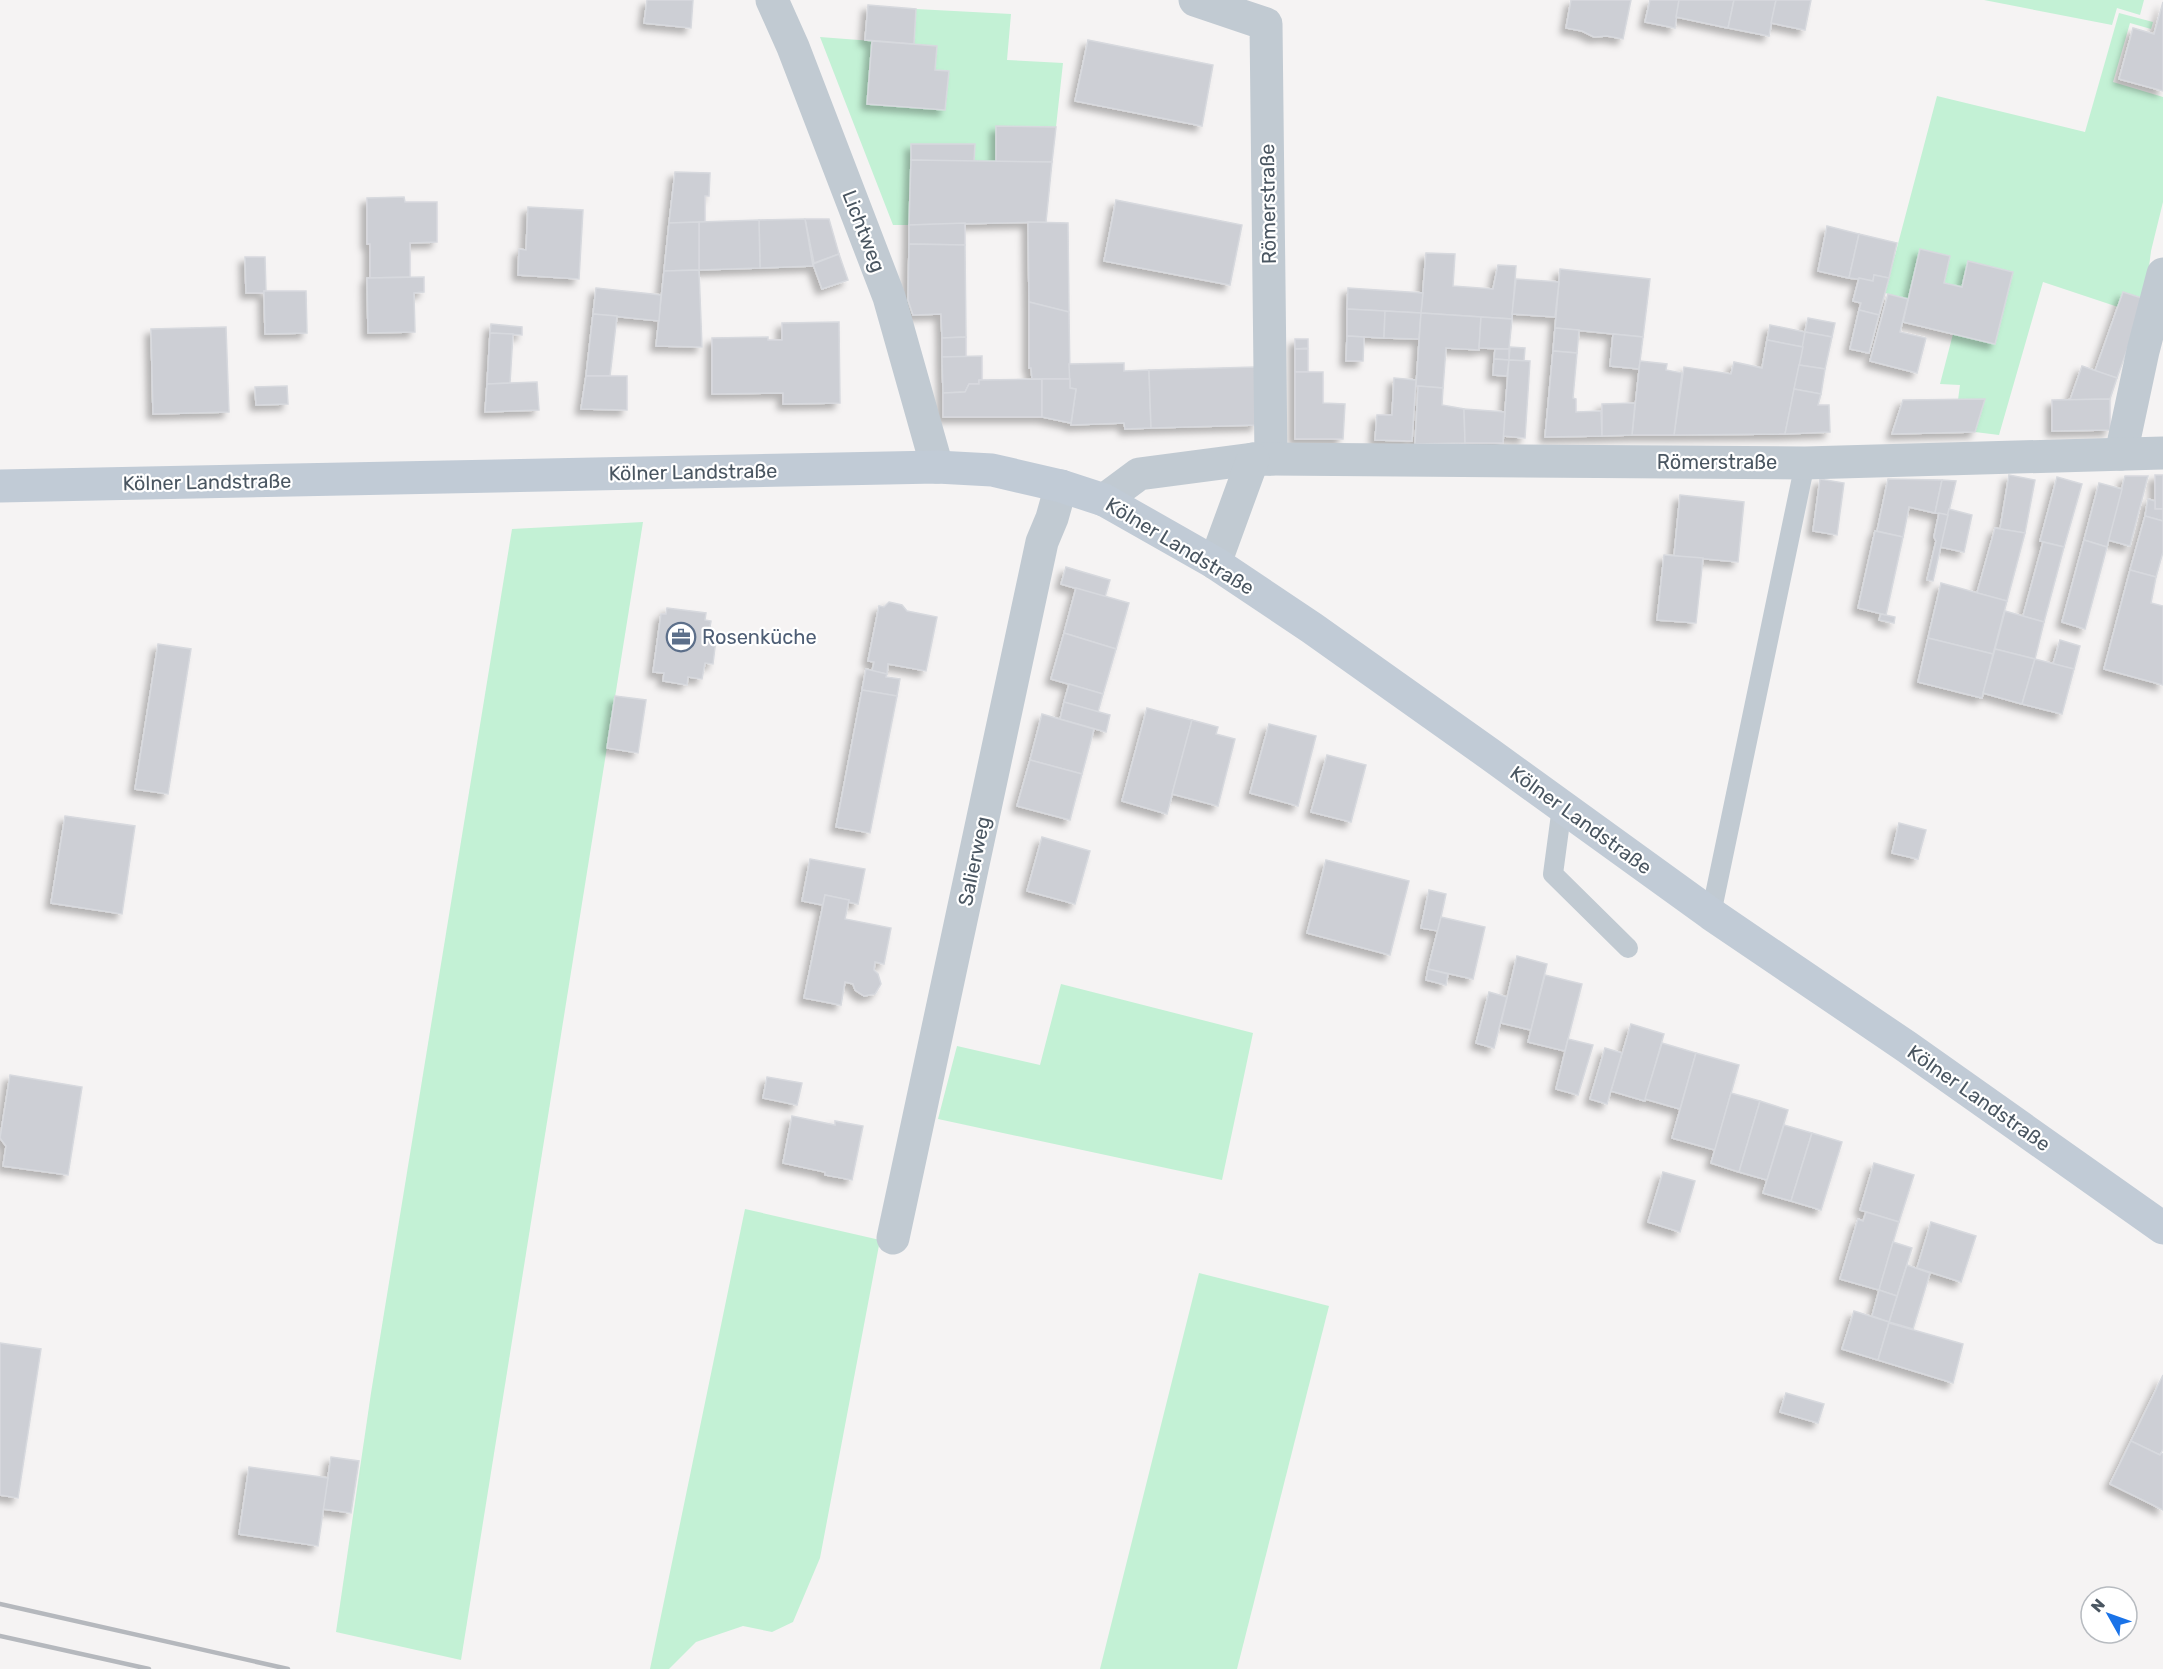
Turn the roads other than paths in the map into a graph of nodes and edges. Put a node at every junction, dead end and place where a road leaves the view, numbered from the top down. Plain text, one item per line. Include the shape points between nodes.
1 (772, 0) edge
2 (1195, 0) edge
3 (2163, 274) edge
4 (2163, 453) edge
5 (2121, 454) junction
6 (1262, 459) junction
7 (1805, 463) junction
8 (938, 467) junction
9 (0, 486) edge
10 (1061, 486) junction
11 (1104, 500) junction
12 (1215, 563) junction
13 (1562, 807) junction
14 (1711, 914) junction
15 (1628, 948) dead end
16 (2163, 1228) edge
17 (893, 1238) dead end

1 - 8 street, Lichtweg via 889,297
2 - 6 street, Römerstraße via 1266,24
3 - 5 street
4 - 5 street, Römerstraße
5 - 7 street, Römerstraße
6 - 7 street, Römerstraße
6 - 11 street, Römerstraße via 1139,474
6 - 12 street, Römerstraße
7 - 14 lane
8 - 9 main road, Kölner Landstraße
8 - 10 main road, Kölner Landstraße via 992,470
10 - 11 main road, Kölner Landstraße
10 - 17 street, Salierweg via 1042,542
11 - 12 main road, Kölner Landstraße
12 - 13 main road, Kölner Landstraße
13 - 14 main road, Kölner Landstraße
13 - 15 lane via 1553,874
14 - 16 main road, Kölner Landstraße

